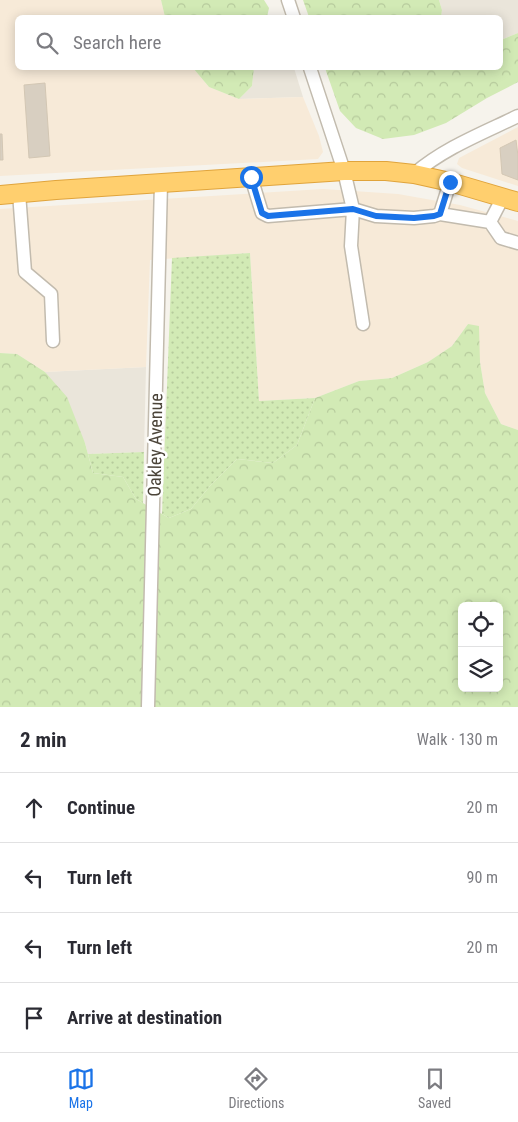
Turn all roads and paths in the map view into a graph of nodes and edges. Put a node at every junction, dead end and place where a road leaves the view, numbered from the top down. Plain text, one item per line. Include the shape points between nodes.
1 (288, 0) edge
2 (293, 15) edge
3 (311, 70) edge
4 (518, 116) edge
5 (344, 170) junction
6 (414, 174) junction
7 (251, 177) junction
8 (450, 182) junction
9 (161, 183) junction
10 (19, 193) junction
11 (0, 195) edge
12 (511, 199) edge
13 (353, 209) junction
14 (440, 214) junction
15 (490, 222) junction
16 (518, 243) edge
17 (363, 324) dead end
18 (54, 341) dead end
19 (148, 707) edge

1 - 2 street
3 - 5 street
4 - 6 street via 443,153
5 - 6 highway
5 - 7 highway
5 - 13 street
6 - 8 highway
7 - 9 highway
7 - 13 street via 262,213 268,216
8 - 12 highway
8 - 14 street
9 - 10 highway
9 - 19 street, Oakley Avenue
10 - 11 highway
10 - 18 street via 25,272 51,294
12 - 15 street
13 - 14 street via 376,216 414,218
13 - 17 street via 351,246
14 - 15 street
15 - 16 street via 501,238

